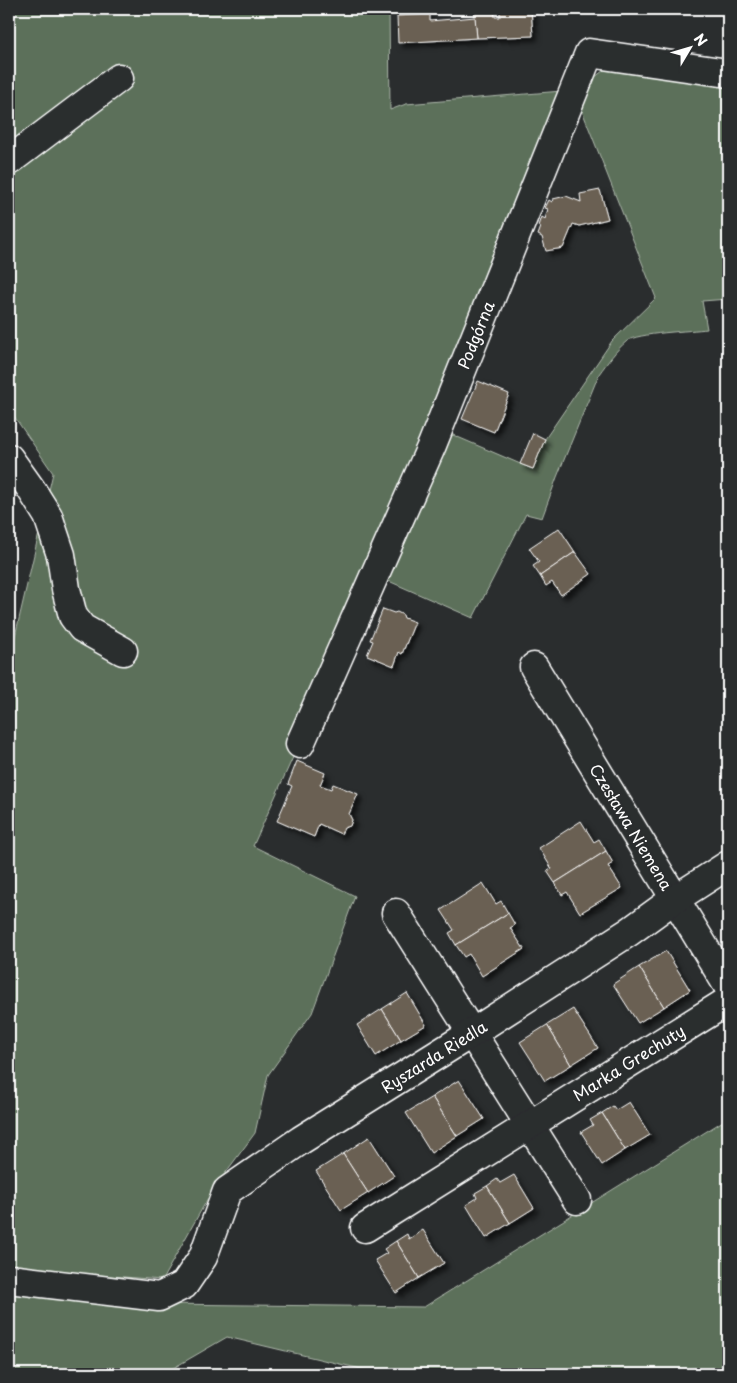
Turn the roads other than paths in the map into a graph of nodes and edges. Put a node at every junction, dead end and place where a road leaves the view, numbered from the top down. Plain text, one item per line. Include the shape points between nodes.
1 (728, 73) edge
2 (119, 78) dead end
3 (9, 161) edge
4 (9, 458) edge
5 (123, 651) dead end
6 (534, 667) dead end
7 (300, 744) dead end
8 (728, 865) edge
9 (675, 899) junction
10 (396, 913) dead end
11 (728, 986) edge
12 (728, 1002) edge
13 (472, 1033) junction
14 (530, 1125) junction
15 (577, 1200) dead end
16 (365, 1228) dead end
17 (9, 1279) edge

1 - 7 street, Podgórna via 589,53 432,445
2 - 3 street
4 - 5 street via 48,516 61,555 73,616 82,628
6 - 9 street, Czesława Niemena
8 - 9 street, Ryszarda Riedla
9 - 11 street, Czesława Niemena
9 - 13 street, Ryszarda Riedla
10 - 13 street
12 - 14 street, Marka Grechuty
13 - 14 street
13 - 17 street, Ryszarda Riedla via 301,1140 227,1191 203,1257 184,1285 159,1297
14 - 15 street
14 - 16 street, Marka Grechuty

